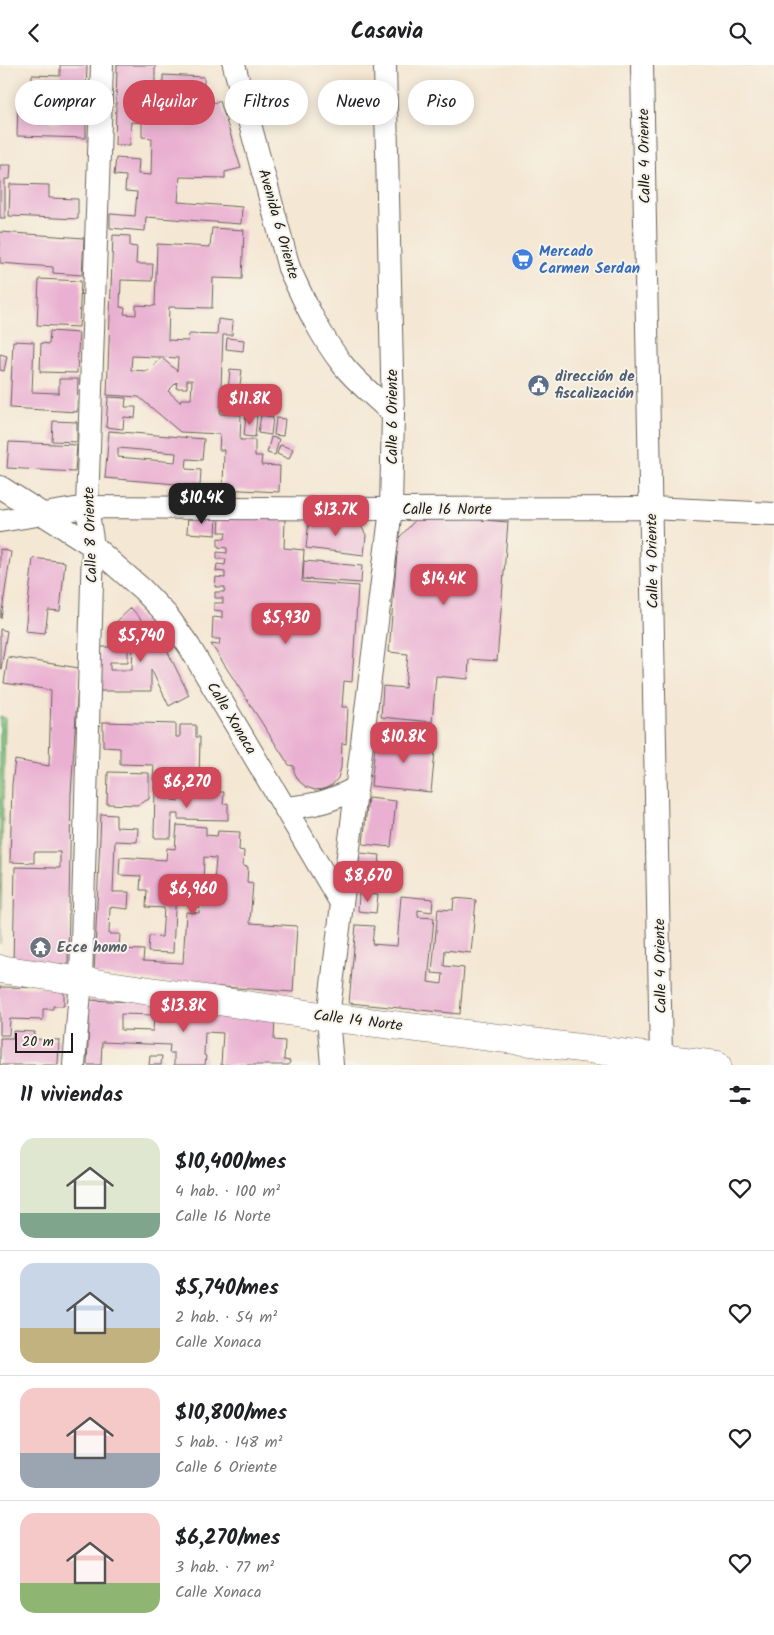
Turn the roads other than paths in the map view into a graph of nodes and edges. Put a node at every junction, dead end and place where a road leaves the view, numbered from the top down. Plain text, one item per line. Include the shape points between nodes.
1 (102, 65) edge
2 (234, 65) edge
3 (385, 65) edge
4 (642, 65) edge
5 (393, 414) junction
6 (0, 487) edge
7 (87, 507) junction
8 (652, 507) junction
9 (390, 509) junction
10 (42, 513) junction
11 (774, 514) edge
12 (0, 521) edge
13 (93, 545) junction
14 (356, 788) junction
15 (286, 808) junction
16 (341, 903) junction
17 (0, 969) edge
18 (81, 980) junction
19 (328, 1017) junction
20 (662, 1058) junction
21 (74, 1065) edge
22 (332, 1065) edge
23 (717, 1065) edge

1 - 7 street, Calle 8 Oriente
2 - 5 street, Avenida 6 Oriente via 289,268 302,298 344,366
3 - 5 street, Calle 6 Oriente
4 - 8 street, Calle 4 Oriente
5 - 9 street, Calle 6 Oriente
6 - 10 street, Calle Xonaca
7 - 9 street, Calle 16 Norte
7 - 10 street, Calle 16 Norte
7 - 13 street, Calle 8 Oriente
8 - 9 street, Calle 16 Norte
8 - 11 street, Calle 16 Norte
8 - 20 street, Calle 4 Oriente
9 - 14 street, Calle 6 Oriente
10 - 12 street, Calle 16 Norte
10 - 13 street, Calle Xonaca
13 - 15 street, Calle Xonaca via 167,615
13 - 18 street, Calle 8 Oriente
14 - 15 street via 312,806
14 - 16 street, Calle 6 Oriente
15 - 16 street, Calle Xonaca
16 - 19 street, Calle 6 Oriente
17 - 18 main road, Calle 14 Norte
18 - 19 main road, Calle 14 Norte
18 - 21 street, Calle 8 Oriente
19 - 20 main road, Calle 14 Norte
19 - 22 street, Calle 6 Oriente
20 - 23 main road, Calle 14 Norte

